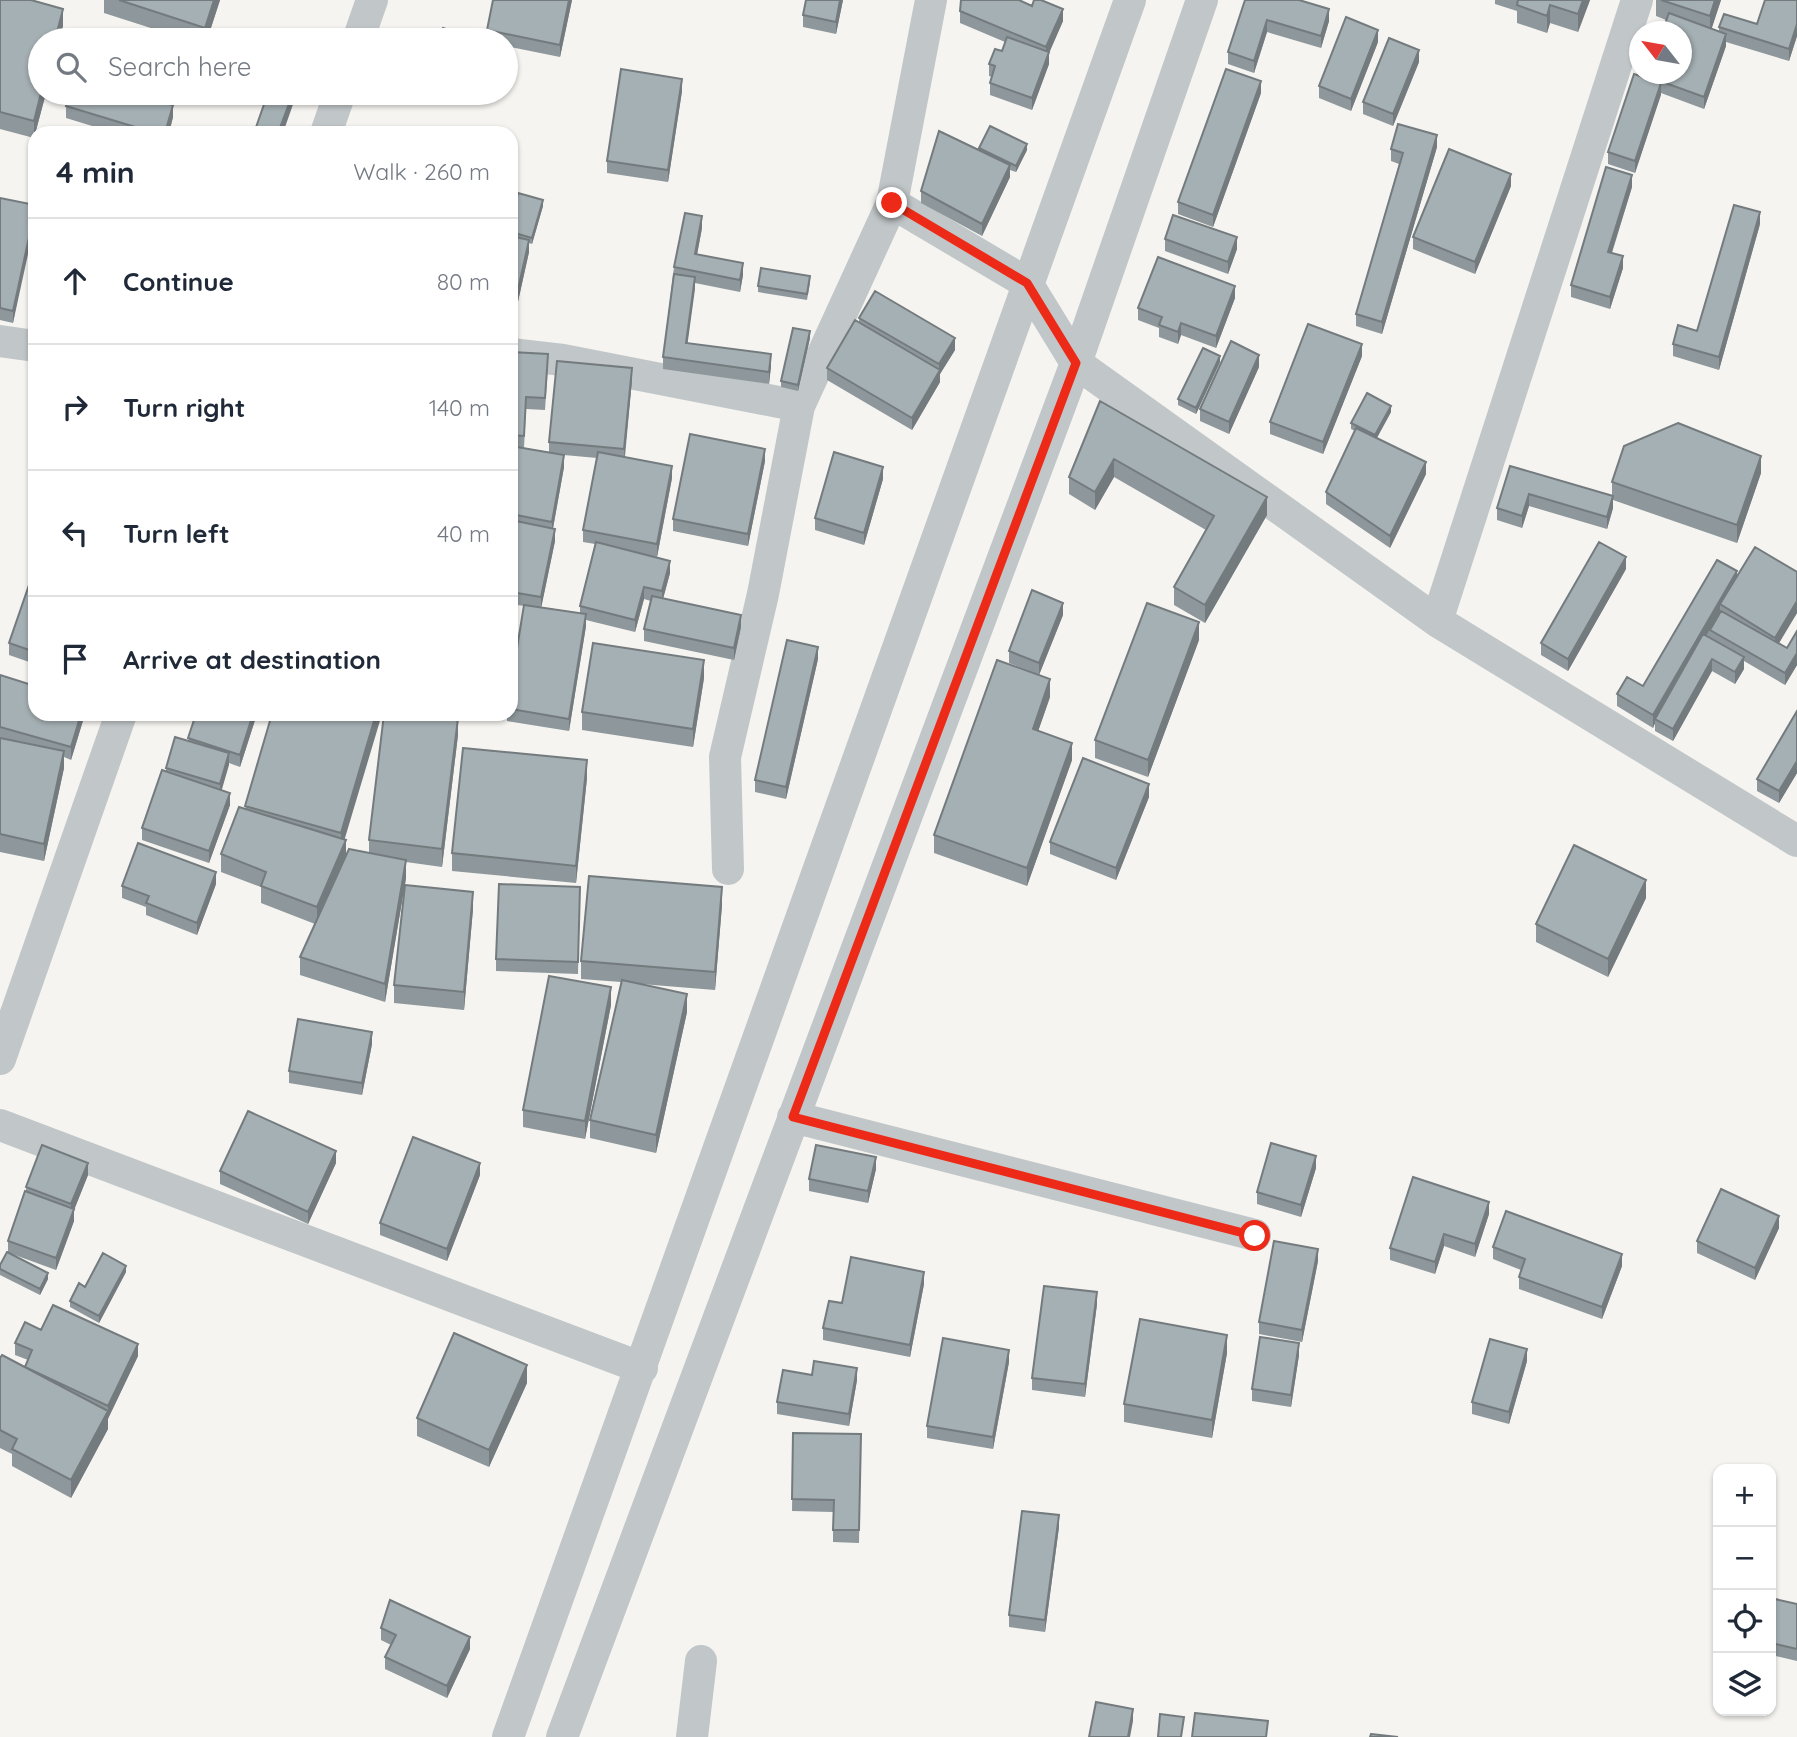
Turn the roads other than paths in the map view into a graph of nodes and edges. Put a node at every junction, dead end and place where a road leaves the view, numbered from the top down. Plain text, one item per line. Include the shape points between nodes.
1 (372, 0) edge
2 (931, 0) edge
3 (1129, 0) edge
4 (1202, 0) edge
5 (1637, 0) edge
6 (362, 28) edge
7 (336, 105) edge
8 (328, 126) edge
9 (892, 203) junction
10 (1027, 283) junction
11 (0, 341) edge
12 (28, 345) edge
13 (518, 355) edge
14 (1076, 363) junction
15 (799, 406) junction
16 (1437, 621) junction
17 (119, 721) edge
18 (1797, 841) edge
19 (728, 869) dead end
20 (0, 1059) edge
21 (793, 1117) junction
22 (0, 1125) edge
23 (1255, 1236) dead end
24 (642, 1368) junction
25 (701, 1661) dead end
26 (508, 1737) edge
27 (562, 1737) edge
28 (692, 1737) edge

1 - 6 street
2 - 9 street
3 - 10 street
4 - 14 street
5 - 16 street
7 - 8 street
9 - 10 street
9 - 15 street
10 - 14 street
10 - 24 street
11 - 12 street
13 - 15 street
14 - 16 street
14 - 21 street
15 - 19 street via 763,594 725,757
16 - 18 street
17 - 20 street
21 - 23 street
21 - 27 street
22 - 24 street
24 - 26 street
25 - 28 street

